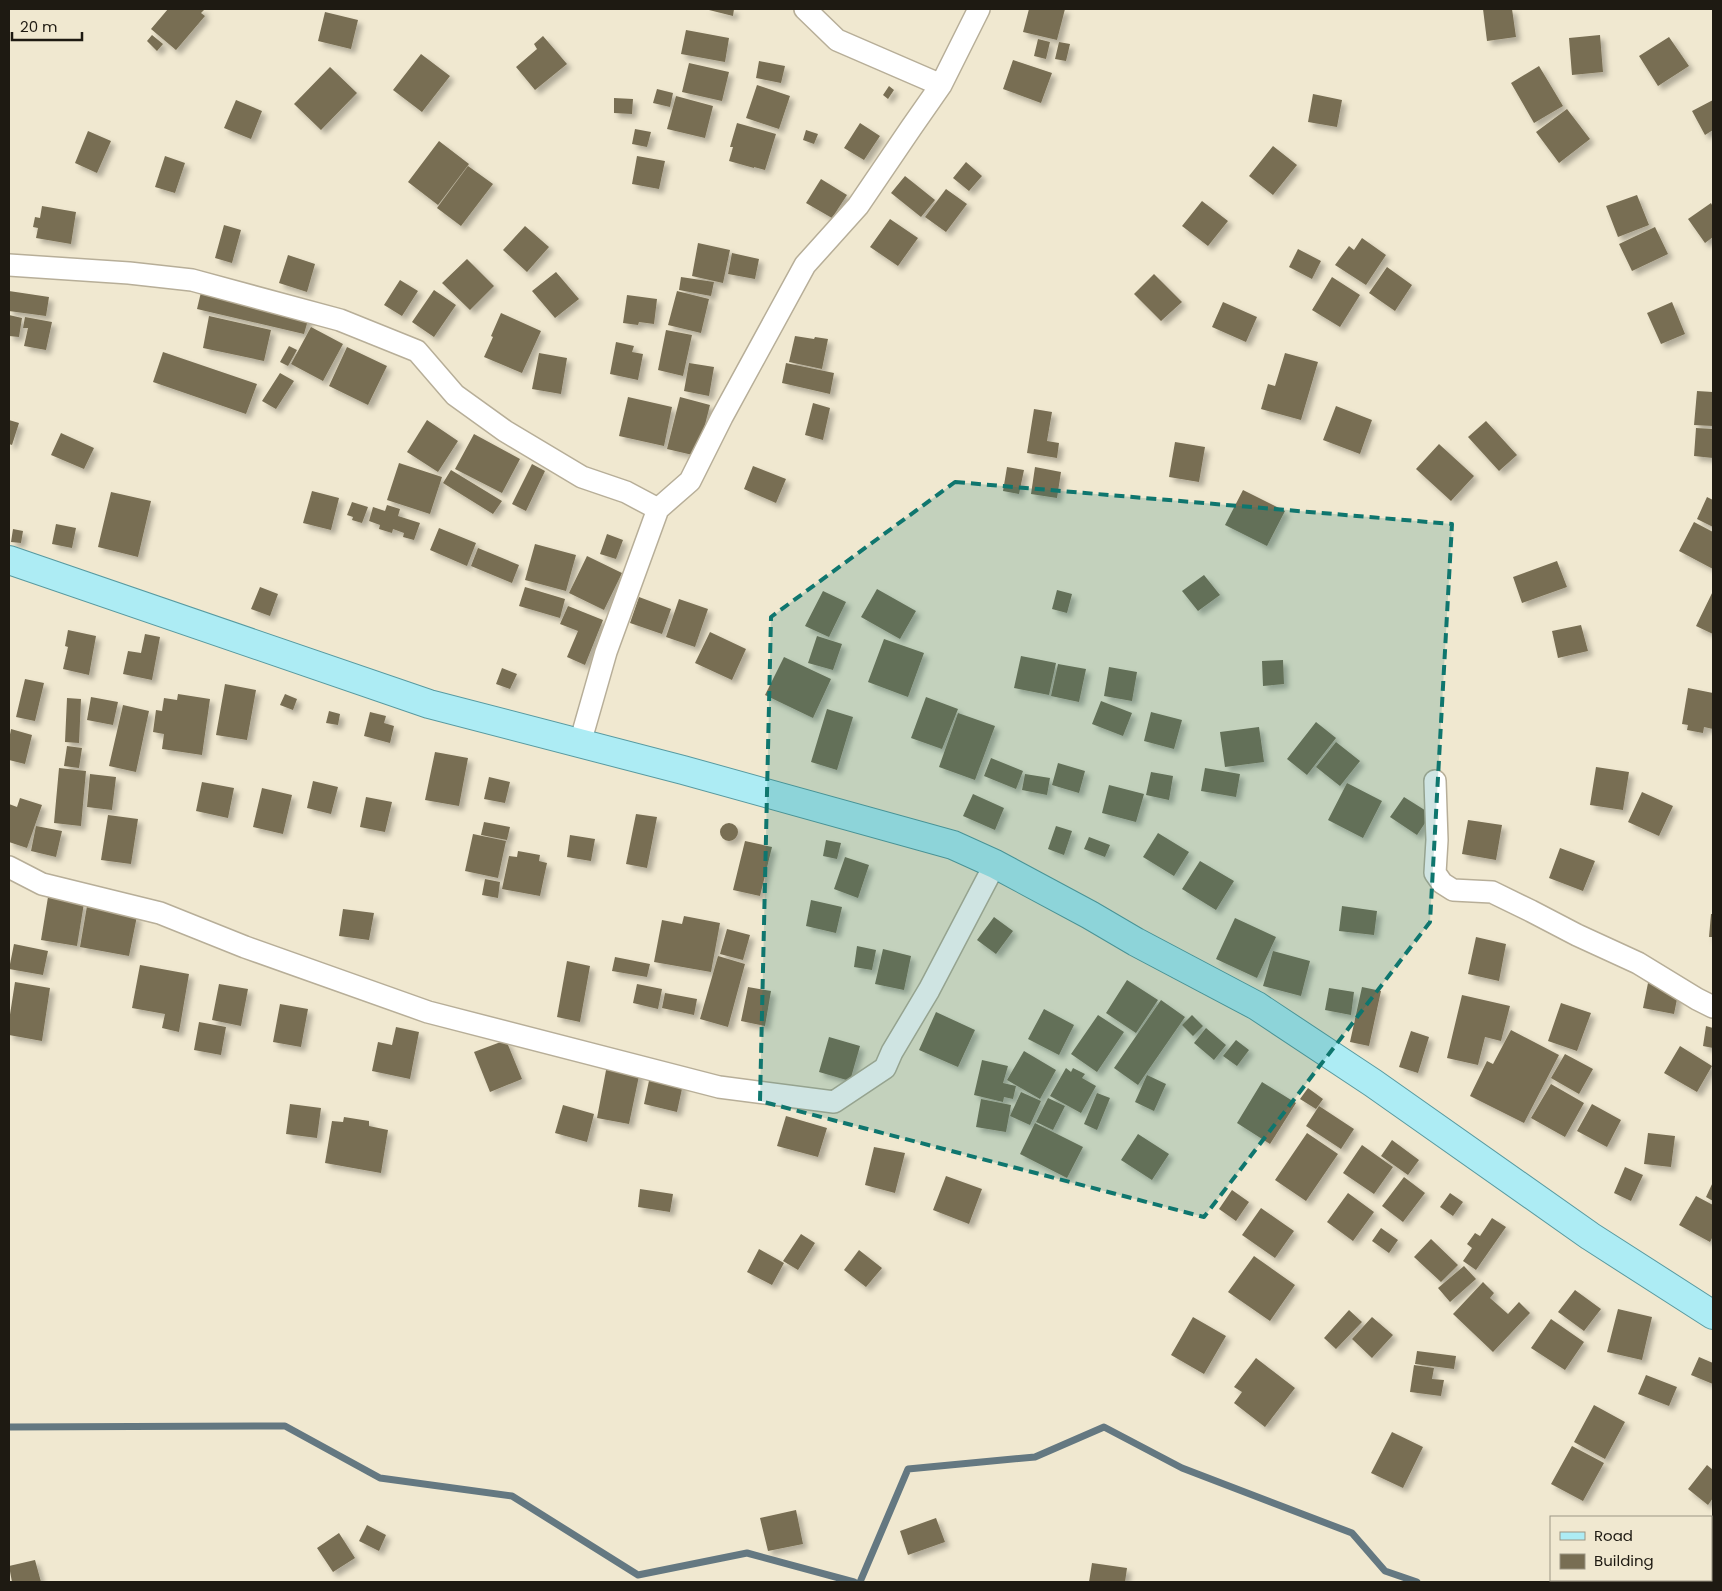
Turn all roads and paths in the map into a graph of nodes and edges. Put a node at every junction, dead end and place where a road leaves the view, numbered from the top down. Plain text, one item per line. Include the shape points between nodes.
1 (805, 9) edge
2 (978, 9) edge
3 (940, 85) junction
4 (9, 265) edge
5 (658, 509) junction
6 (9, 560) edge
7 (580, 742) junction
8 (1435, 781) dead end
9 (996, 864) junction
10 (9, 867) edge
11 (1713, 1007) edge
12 (1713, 1315) edge

1 - 3 street via 837,40
2 - 3 street
3 - 5 street via 858,206 805,266 690,481
4 - 5 street via 192,280 340,320 416,351 454,395 505,431 582,477 626,492
5 - 7 street via 606,652
6 - 7 main road via 429,704
7 - 9 main road via 954,845
8 - 11 street via 1435,873 1442,883 1453,890 1492,892 1638,963
9 - 10 street via 885,1068 834,1102 719,1087 428,1012 160,913 42,884
9 - 12 main road via 1257,1006 1590,1236

